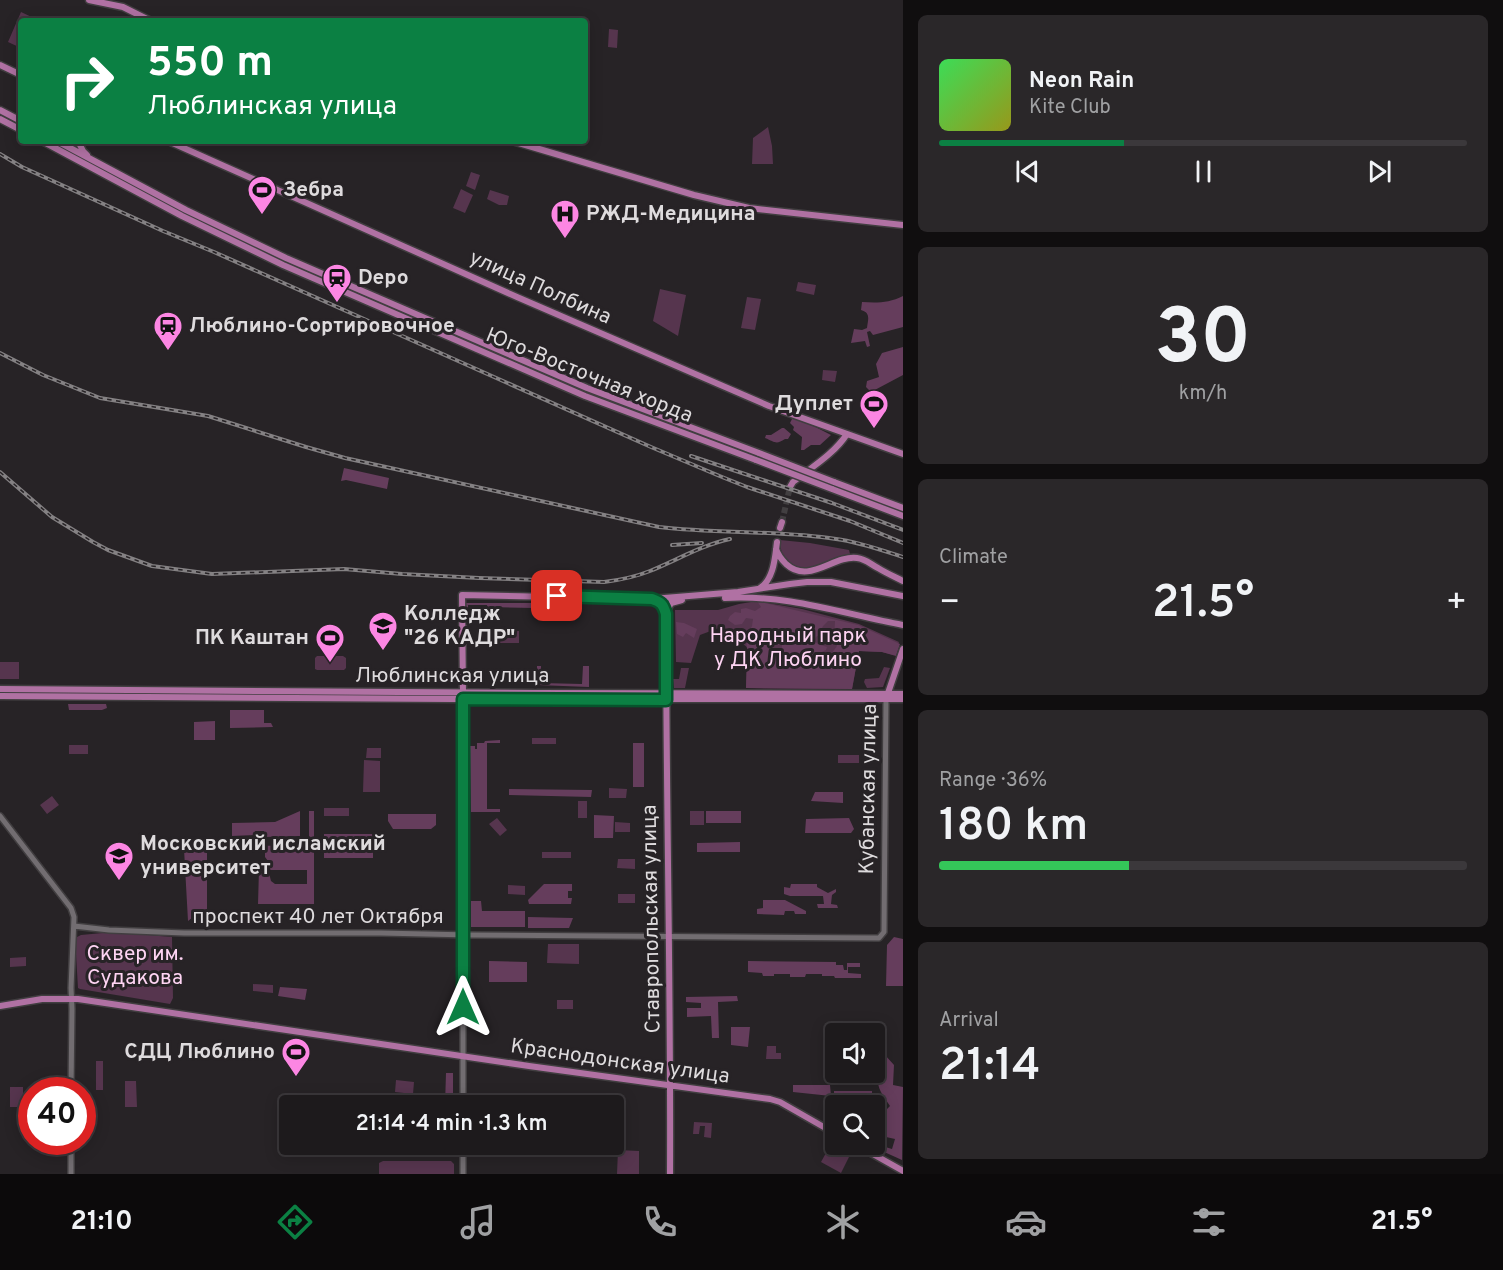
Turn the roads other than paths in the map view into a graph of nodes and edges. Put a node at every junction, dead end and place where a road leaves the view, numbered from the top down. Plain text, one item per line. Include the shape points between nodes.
1 (89, 0) edge
2 (145, 18) edge
3 (0, 65) edge
4 (18, 74) edge
5 (0, 111) edge
6 (0, 118) edge
7 (18, 120) edge
8 (18, 128) edge
9 (48, 144) edge
10 (63, 144) edge
11 (80, 144) edge
12 (175, 144) edge
13 (522, 144) edge
14 (92, 160) junction
15 (903, 225) edge
16 (847, 434) junction
17 (903, 454) edge
18 (792, 484) tunnel mouth
19 (833, 485) junction
20 (903, 508) edge
21 (903, 516) edge
22 (786, 563) junction
23 (773, 567) junction
24 (903, 581) edge
25 (756, 589) junction
26 (903, 596) edge
27 (652, 599) junction
28 (666, 614) junction
29 (903, 625) edge
30 (903, 649) edge
31 (0, 689) edge
32 (903, 694) edge
33 (0, 696) edge
34 (463, 696) junction
35 (666, 696) junction
36 (886, 697) junction
37 (903, 699) edge
38 (0, 816) edge
39 (74, 926) junction
40 (884, 932) joint
41 (463, 935) junction
42 (670, 936) junction
43 (72, 999) junction
44 (0, 1006) edge
45 (463, 1056) junction
46 (72, 1077) edge
47 (671, 1085) junction
48 (463, 1095) edge
49 (825, 1128) edge
50 (71, 1155) edge
51 (463, 1155) edge
52 (875, 1155) edge
53 (903, 1171) edge
54 (71, 1174) edge
55 (463, 1174) edge
56 (670, 1174) edge

1 - 2 main road via 123,7
3 - 4 main road
5 - 7 main road
6 - 8 main road
9 - 19 main road, Юго-Восточная хорда, bridge via 284,266 585,396
10 - 14 main road, Юго-Восточная хорда
11 - 14 main road
12 - 16 main road, улица Полбина via 721,386
13 - 15 main road via 750,208
14 - 19 main road, Юго-Восточная хорда, bridge via 286,258 586,388
16 - 17 main road, улица Полбина
16 - 18 main road
19 - 20 main road, Юго-Восточная хорда
19 - 21 main road, Юго-Восточная хорда
22 - 23 street
22 - 23 main road via 777,553 777,545
22 - 24 main road via 807,572 857,558
23 - 25 main road via 767,582
25 - 26 main road via 831,582
25 - 27 main road
27 - 28 main road via 663,604
27 - 34 main road via 462,595
28 - 29 main road via 678,600 744,597 839,610
28 - 35 main road, Ставропольская улица
30 - 36 main road, Кубанская улица
31 - 34 main road, Люблинская улица
32 - 36 main road, Люблинская улица
33 - 34 main road, Люблинская улица
34 - 35 main road, Люблинская улица
34 - 41 street
35 - 36 main road, Люблинская улица
35 - 42 main road, Ставропольская улица
36 - 37 main road, Люблинская улица
36 - 40 street, Кубанская улица
38 - 39 street via 71,908
39 - 41 street, проспект 40 лет Октября via 184,933
39 - 43 street
40 - 42 street, проспект 40 лет Октября via 879,938
41 - 42 street, проспект 40 лет Октября
41 - 45 street
42 - 47 main road, Ставропольская улица
43 - 44 main road, Краснодонская улица
43 - 45 main road, Краснодонская улица
43 - 46 street
45 - 47 main road, Краснодонская улица
45 - 48 street
47 - 49 main road, Краснодонская улица via 775,1100
47 - 56 main road, Ставропольская улица
50 - 54 street
51 - 55 street
52 - 53 main road

